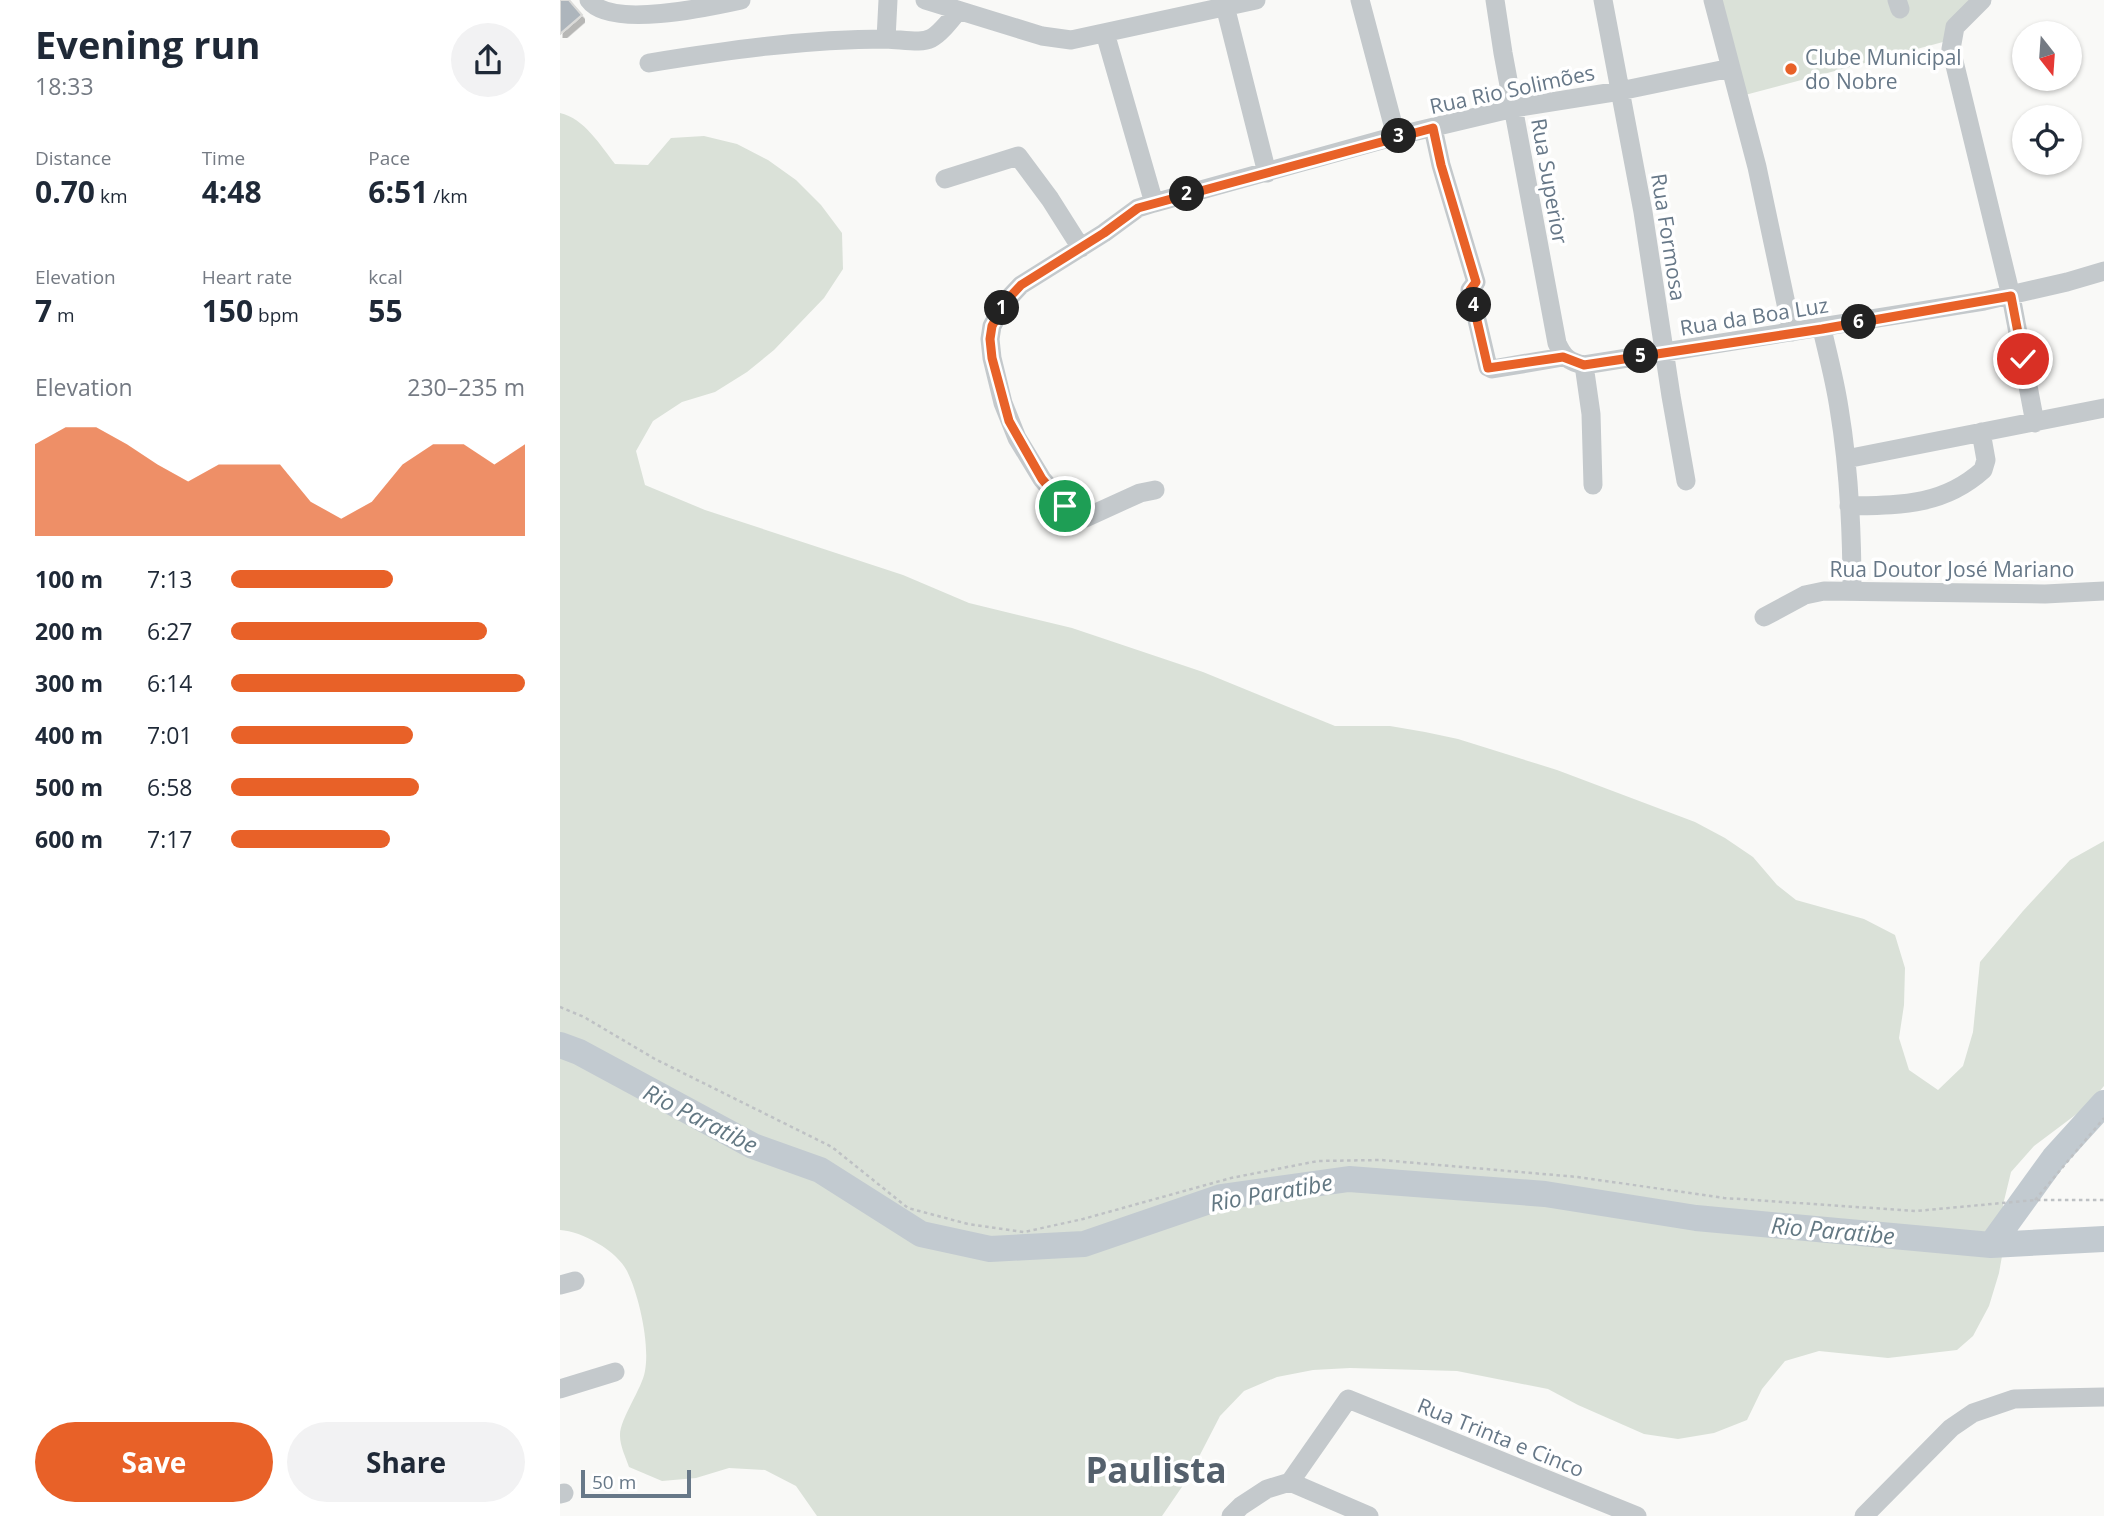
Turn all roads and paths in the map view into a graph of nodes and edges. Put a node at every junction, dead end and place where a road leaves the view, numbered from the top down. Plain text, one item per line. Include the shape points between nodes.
1 (589, 0) edge
2 (741, 0) edge
3 (888, 0) edge
4 (925, 0) edge
5 (1256, 0) edge
6 (1360, 0) edge
7 (1495, 0) edge
8 (1603, 0) edge
9 (1713, 0) edge
10 (1982, 0) edge
11 (1225, 6) junction
12 (958, 11) junction
13 (1105, 33) junction
14 (886, 39) junction
15 (649, 63) dead end
16 (1731, 68) junction
17 (1619, 90) junction
18 (1514, 108) junction
19 (1433, 128) junction
20 (1396, 136) junction
21 (1267, 173) junction
22 (945, 178) dead end
23 (1154, 203) junction
24 (1077, 251) junction
25 (2104, 271) edge
26 (2011, 296) junction
27 (1822, 329) junction
28 (1792, 332) junction
29 (1664, 352) junction
30 (1574, 361) junction
31 (2104, 408) edge
32 (2035, 423) junction
33 (1981, 432) junction
34 (1846, 459) junction
35 (1686, 481) dead end
36 (1593, 485) dead end
37 (1155, 490) dead end
38 (1849, 506) junction
39 (1853, 590) junction
40 (2104, 591) edge
41 (1764, 617) dead end
42 (560, 1007) edge
43 (2104, 1118) edge
44 (2035, 1200) junction
45 (2104, 1200) edge
46 (615, 1372) dead end
47 (560, 1389) edge
48 (2104, 1397) edge
49 (1290, 1482) junction
50 (1231, 1516) edge
51 (1369, 1516) edge
52 (1637, 1516) edge
53 (1864, 1516) edge

1 - 2 street via 606,11 633,15
3 - 14 street
4 - 12 street
5 - 11 street
6 - 20 street
7 - 18 street, Rua Superior
8 - 17 street, Rua Formosa
9 - 16 street
10 - 26 street via 1955,27 1951,48
11 - 13 street
11 - 21 street
12 - 13 street via 1062,39
12 - 14 street via 938,36 927,41
13 - 23 street
14 - 15 street via 807,42
16 - 17 street, Rua Rio Solimões
16 - 28 street
17 - 18 street, Rua Rio Solimões
17 - 29 street, Rua Formosa
18 - 19 street, Rua Rio Solimões
18 - 30 street, Rua Superior via 1557,343
19 - 20 street, Rua Rio Solimões
19 - 30 street, Rua da Boa Luz via 1476,282 1470,290 1488,367
20 - 21 street, Rua Rio Solimões
21 - 23 street, Rua Rio Solimões
22 - 24 street via 1018,156 1050,198
23 - 24 street, Rua Rio Solimões via 1138,208
24 - 37 street, Rua Rio Solimões via 1013,291 992,326 992,358 1009,421 1042,479 1077,516 1092,516
25 - 26 street, Rua da Boa Luz
26 - 27 street, Rua da Boa Luz
26 - 32 street
27 - 28 street, Rua da Boa Luz
27 - 34 street
28 - 29 street, Rua da Boa Luz
29 - 30 street, Rua da Boa Luz
29 - 35 street, Rua Formosa
30 - 36 street, Rua Superior via 1591,414
31 - 32 street
32 - 33 street
33 - 34 street
33 - 38 street via 1986,460 1983,470 1943,495 1910,505
34 - 38 street
38 - 39 street
39 - 40 street, Rua Doutor José Mariano
39 - 41 street, Rua Doutor José Mariano via 1813,592
42 - 44 path via 832,1147 908,1208 968,1224 1024,1232 1231,1178 1318,1161 1381,1160 1578,1177 1776,1202 1916,1212
43 - 44 path
44 - 45 path
46 - 47 street
48 - 53 street via 2014,1399 1973,1413 1951,1428
49 - 50 street via 1267,1489
49 - 51 street
49 - 52 street, Rua Trinta e Cinco via 1348,1399

